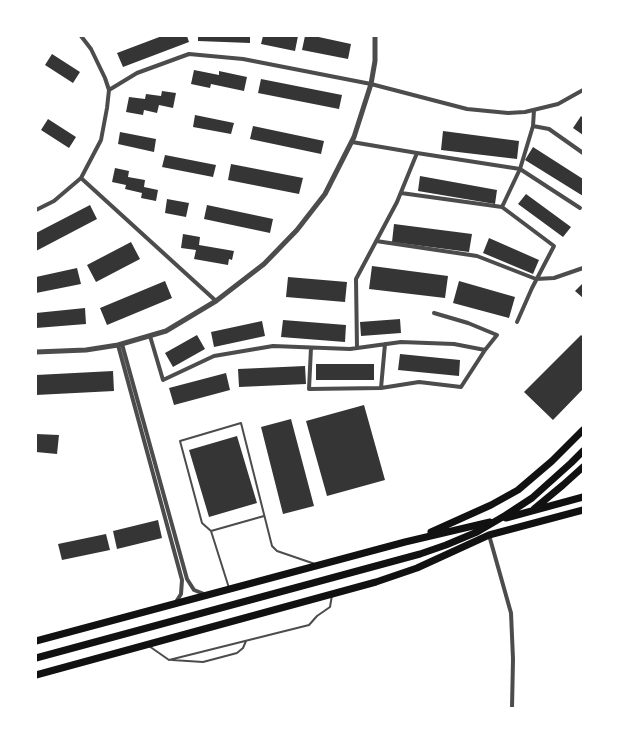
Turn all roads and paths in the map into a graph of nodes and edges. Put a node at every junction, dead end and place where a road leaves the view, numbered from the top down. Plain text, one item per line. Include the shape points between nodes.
1 (81, 36) edge
2 (375, 36) edge
3 (371, 84) junction
4 (108, 90) junction
5 (583, 90) edge
6 (534, 110) junction
7 (533, 126) junction
8 (352, 142) junction
9 (583, 153) edge
10 (417, 154) junction
11 (520, 169) junction
12 (81, 178) junction
13 (401, 194) junction
14 (502, 207) junction
15 (580, 208) dead end
16 (36, 210) edge
17 (376, 242) junction
18 (583, 268) edge
19 (536, 279) junction
20 (216, 301) junction
21 (434, 313) dead end
22 (517, 322) dead end
23 (150, 336) junction
24 (385, 344) junction
25 (120, 345) junction
26 (311, 348) junction
27 (356, 348) junction
28 (485, 350) junction
29 (36, 352) edge
30 (381, 388) junction
31 (583, 430) edge
32 (583, 450) edge
33 (583, 466) edge
34 (583, 497) edge
35 (583, 510) edge
36 (531, 512) junction
37 (264, 516) junction
38 (211, 531) junction
39 (489, 535) junction
40 (405, 542) junction
41 (318, 565) junction
42 (229, 589) junction
43 (208, 595) junction
44 (332, 595) junction
45 (174, 604) junction
46 (247, 640) junction
47 (36, 641) edge
48 (148, 645) junction
49 (36, 658) edge
50 (169, 660) junction
51 (36, 675) edge
52 (512, 708) edge

1 - 4 street via 91,49
2 - 3 street via 375,61
3 - 4 street via 243,59 189,54 137,73
3 - 6 street via 467,110 508,113
3 - 8 street
4 - 12 street via 101,140
5 - 6 street via 558,104
6 - 7 street
7 - 9 street via 549,129
7 - 11 street
8 - 10 street
8 - 20 street via 324,194 297,230 264,264
10 - 11 street
10 - 13 street
11 - 14 street
11 - 15 street
12 - 16 street via 54,201
12 - 20 street
13 - 14 street
13 - 17 street
14 - 19 street via 554,246
17 - 19 street via 477,256
17 - 27 street via 356,279
18 - 19 street via 554,278
19 - 22 street
20 - 23 street via 166,331
21 - 28 street via 497,335
23 - 25 street
23 - 26 street via 163,380 214,356 273,346
24 - 27 street
24 - 28 street via 454,344
24 - 30 street
25 - 29 street via 86,350
25 - 43 street via 187,578 194,590
25 - 45 street via 182,580 181,594
26 - 27 street
26 - 30 street via 309,389
28 - 30 street via 462,387 419,382
31 - 40 highway via 518,490 462,519
32 - 49 highway via 532,498 477,532 446,545
33 - 36 highway
34 - 36 highway
35 - 39 highway
36 - 40 highway
37 - 38 lane
37 - 38 lane via 241,423 180,441 202,523
37 - 41 lane via 272,546 277,551
38 - 42 lane
39 - 44 highway via 417,568
39 - 52 street via 511,614
40 - 41 highway
41 - 42 highway
42 - 43 highway
43 - 45 highway
44 - 46 lane via 330,607 309,625
44 - 48 highway
45 - 47 highway
46 - 50 lane
46 - 50 lane via 237,653 203,662
48 - 50 lane
48 - 51 highway

